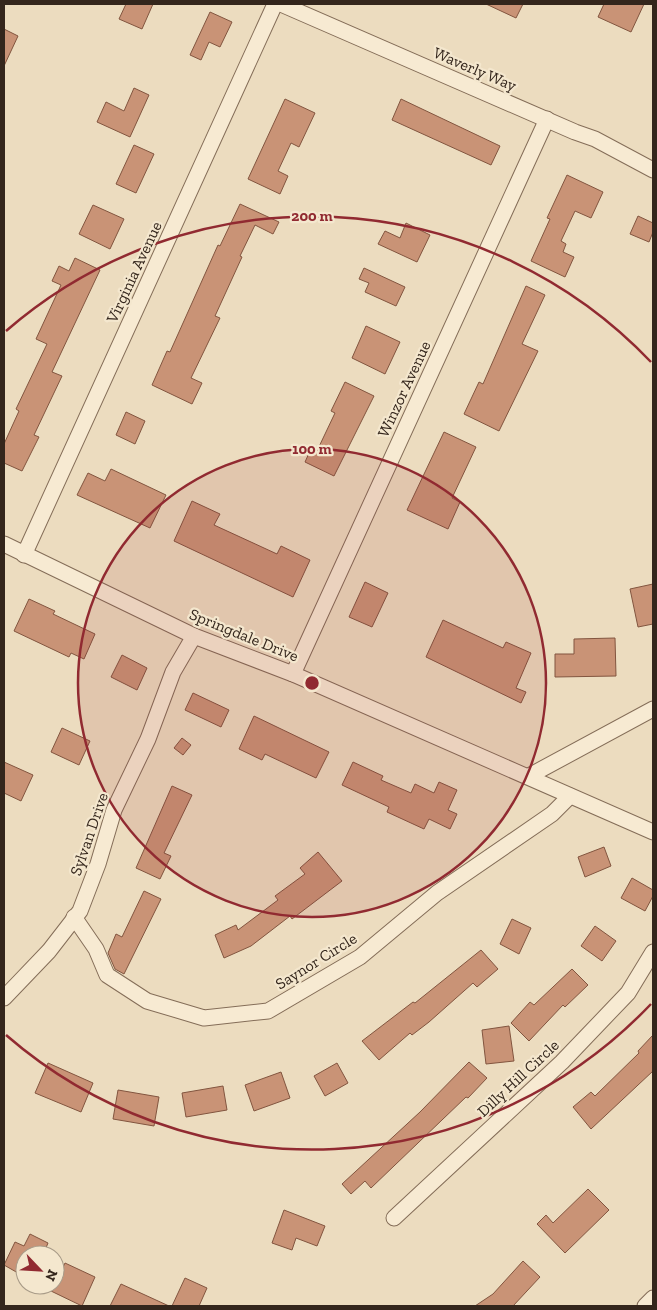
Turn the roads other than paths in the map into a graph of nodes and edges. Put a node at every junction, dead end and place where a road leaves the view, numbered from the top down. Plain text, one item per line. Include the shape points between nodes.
1 (275, 4) edge
2 (282, 4) edge
3 (547, 119) junction
4 (653, 170) edge
5 (4, 544) edge
6 (24, 555) junction
7 (194, 636) junction
8 (293, 674) junction
9 (653, 708) edge
10 (529, 776) junction
11 (570, 796) junction
12 (653, 832) edge
13 (74, 917) junction
14 (653, 952) edge
15 (4, 998) edge
16 (394, 1218) dead end
17 (653, 1298) edge
18 (645, 1306) edge

1 - 6 street, Virginia Avenue
2 - 3 street, Waverly Way
3 - 4 street, Waverly Way via 603,143
3 - 8 street, Winzor Avenue
5 - 6 street, Springdale Drive
6 - 7 street, Springdale Drive
7 - 8 street, Springdale Drive
7 - 13 street, Sylvan Drive via 173,672 148,739 114,810 98,864 80,911
8 - 10 street, Springdale Drive
9 - 10 street
10 - 11 street, Springdale Drive
11 - 12 street, Springdale Drive
11 - 13 street, Saynor Circle via 552,814 437,893 360,957 268,1011 204,1018 147,1001 107,975 96,949
13 - 15 street, Sylvan Drive via 49,951
14 - 16 street, Dilly Hill Circle via 628,994 562,1062
17 - 18 street

